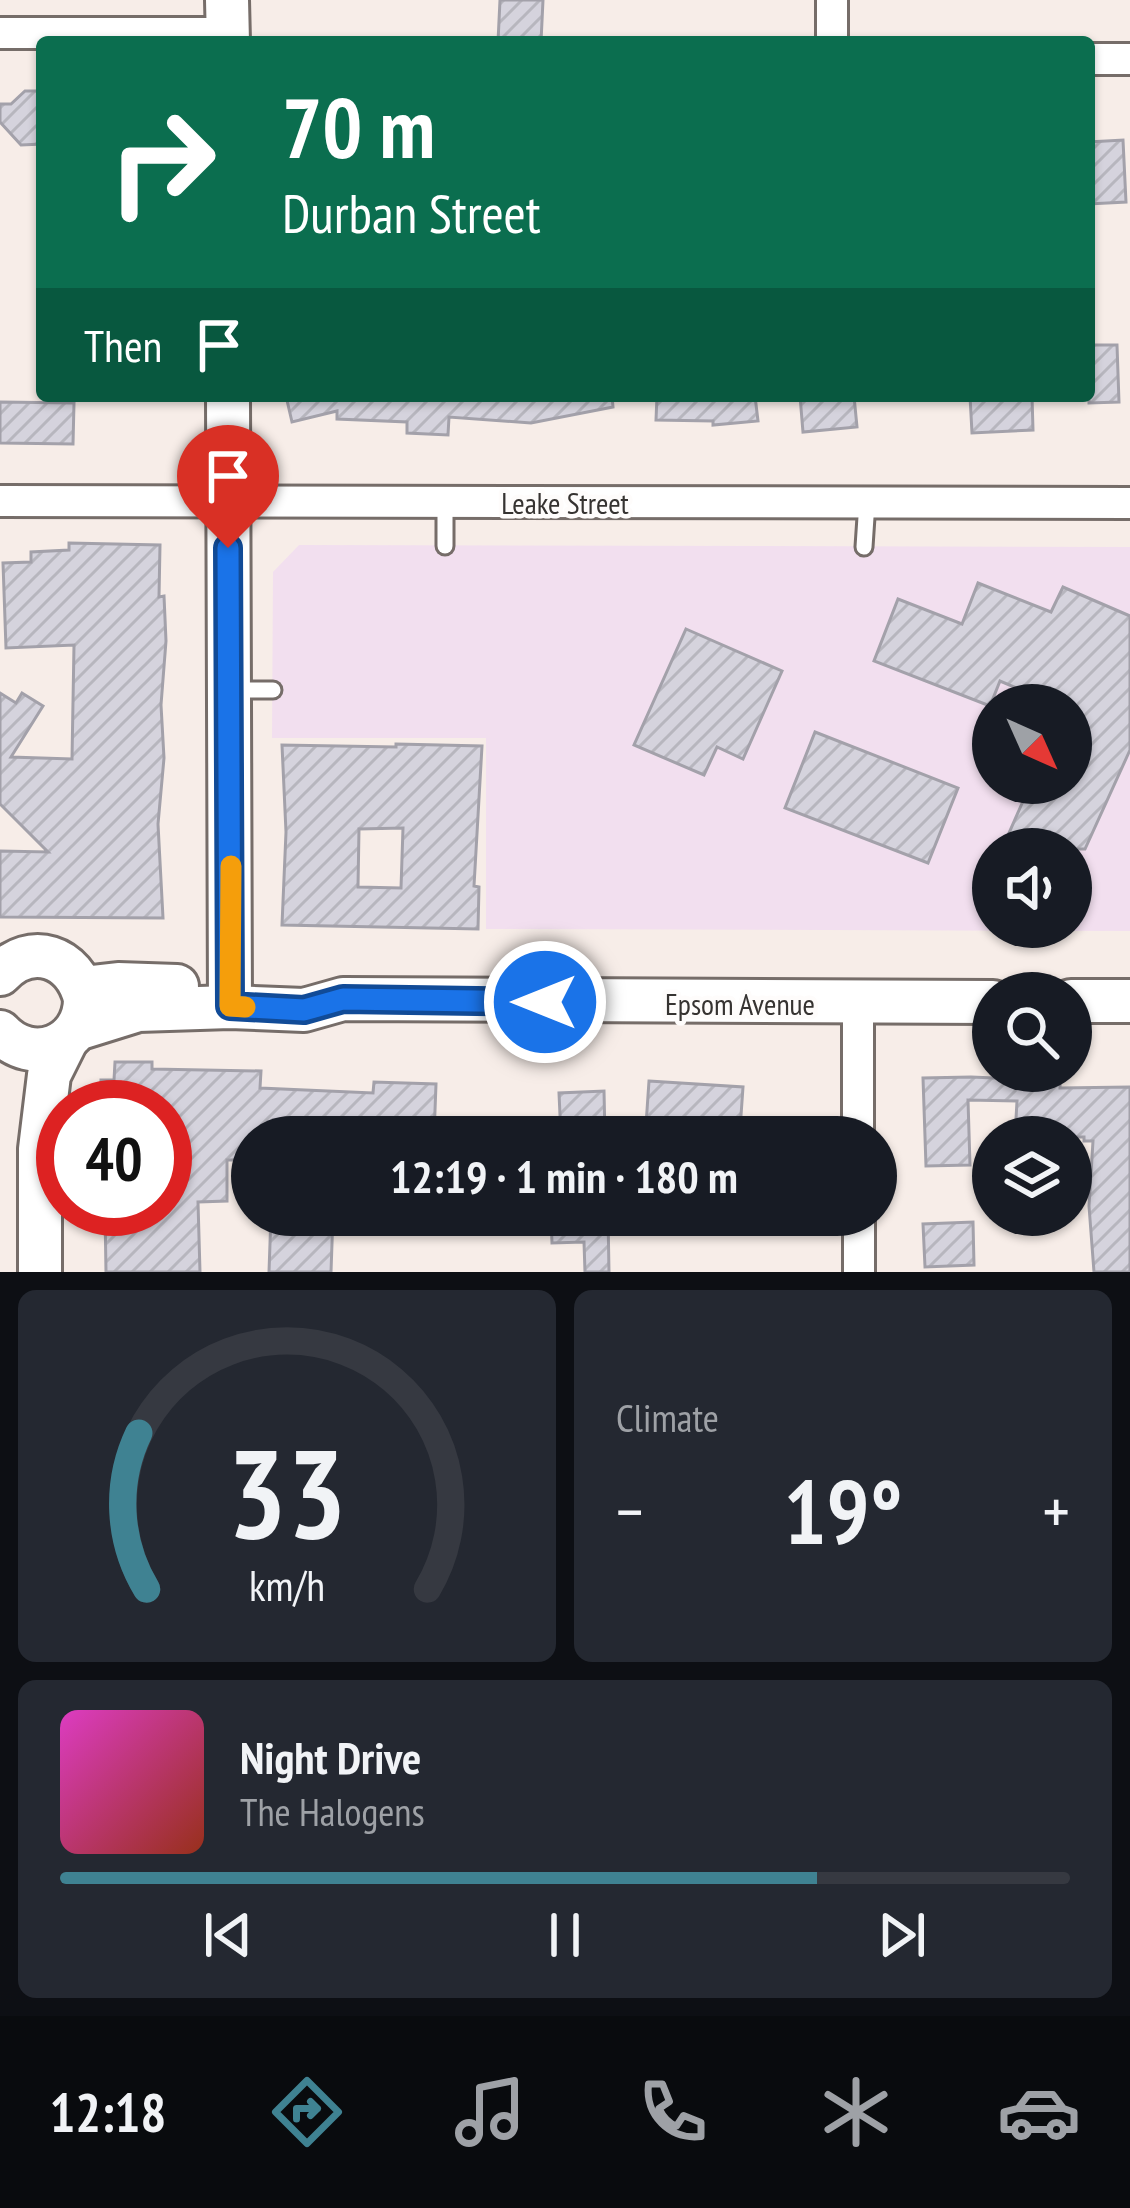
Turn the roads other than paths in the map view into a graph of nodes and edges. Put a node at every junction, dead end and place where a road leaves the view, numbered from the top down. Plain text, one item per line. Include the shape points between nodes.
1 (832, 0) edge
2 (228, 25) edge
3 (0, 32) edge
4 (832, 36) edge
5 (1095, 59) edge
6 (1130, 59) edge
7 (228, 402) edge
8 (0, 501) edge
9 (228, 501) junction
10 (445, 502) junction
11 (867, 502) junction
12 (1130, 503) edge
13 (446, 545) dead end
14 (864, 547) dead end
15 (230, 690) junction
16 (273, 690) dead end
17 (0, 974) edge
18 (230, 996) junction
19 (1092, 1001) edge
20 (1130, 1001) edge
21 (972, 1002) edge
22 (858, 1004) junction
23 (75, 1019) junction
24 (6, 1038) edge
25 (48, 1080) edge
26 (858, 1116) edge
27 (36, 1136) edge
28 (40, 1236) edge
29 (859, 1236) edge
30 (40, 1272) edge
31 (859, 1272) edge

1 - 4 street
2 - 3 street
5 - 6 street
7 - 9 street
8 - 9 street, Leake Street
9 - 10 street, Leake Street
9 - 15 street
10 - 11 street, Leake Street
10 - 13 lane
11 - 12 street, Leake Street
11 - 14 lane
15 - 16 lane
15 - 18 street
17 - 23 street via 20,958 46,956 69,967
18 - 22 street, Epsom Avenue via 319,986 343,999
18 - 23 street, Epsom Avenue via 118,983
19 - 20 street
21 - 22 street, Epsom Avenue
22 - 26 street
23 - 24 street, Epsom Avenue via 34,1050
23 - 25 street
24 - 27 street
28 - 30 street
29 - 31 street

